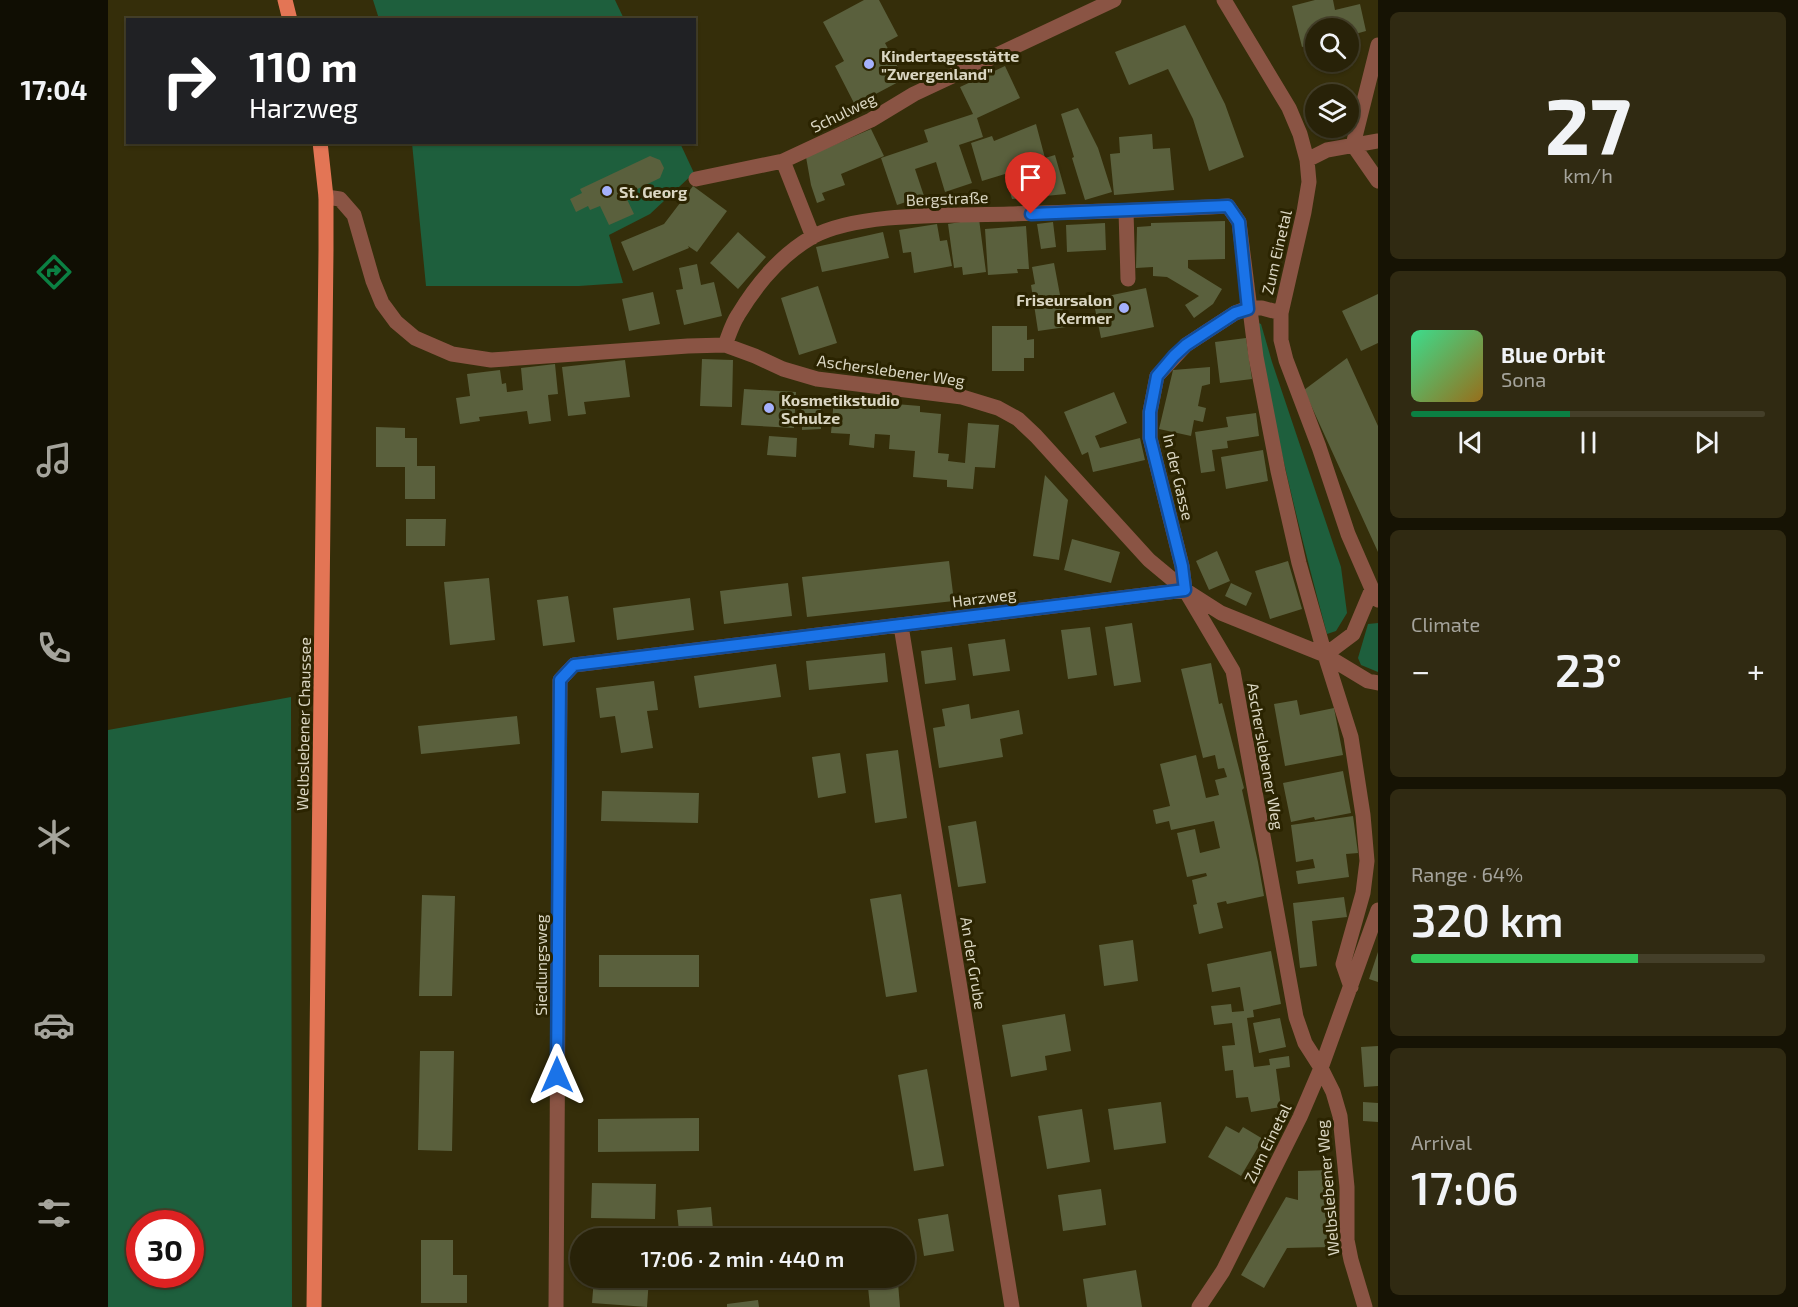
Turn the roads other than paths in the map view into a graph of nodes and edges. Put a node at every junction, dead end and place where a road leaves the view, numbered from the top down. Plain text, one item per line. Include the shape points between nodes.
1 (285, 0) edge
2 (1114, 0) edge
3 (1224, 0) edge
4 (290, 18) edge
5 (1378, 45) edge
6 (1378, 141) edge
7 (320, 144) edge
8 (1353, 145) junction
9 (1307, 160) junction
10 (783, 161) junction
11 (696, 179) dead end
12 (1378, 181) edge
13 (326, 196) junction
14 (1126, 211) junction
15 (813, 237) junction
16 (1128, 279) dead end
17 (1248, 309) junction
18 (1281, 314) junction
19 (725, 345) junction
20 (1185, 590) junction
21 (1375, 594) edge
22 (901, 626) junction
23 (1325, 655) junction
24 (574, 665) joint
25 (1378, 683) edge
26 (1378, 910) edge
27 (1351, 987) junction
28 (1321, 1068) junction
29 (314, 1307) edge
30 (556, 1307) edge
31 (1012, 1307) edge
32 (1199, 1307) edge
33 (1365, 1307) edge

1 - 4 main road
2 - 10 street, Schulweg
3 - 9 street, Zum Einetal via 1289,108
5 - 8 street
6 - 8 street
7 - 13 main road, Welbslebener Chaussee
8 - 9 street via 1327,150
8 - 12 street
9 - 18 street, Zum Einetal via 1309,182 1304,212
10 - 11 street, Schulweg
10 - 15 street
13 - 19 street, Ascherslebener Weg via 340,199 354,215 373,281 396,322 415,338 452,354 491,360
13 - 29 main road, Welbslebener Chaussee
14 - 15 street, Bergstraße via 861,221
14 - 16 street
14 - 17 street, Bergstraße via 1228,206 1239,222
15 - 19 street, Bergstraße via 785,256 758,286 737,316
17 - 18 street via 1262,308
17 - 20 street, In der Gasse via 1235,313 1186,345 1157,376 1150,438
17 - 23 street, Zum Einetal via 1278,471
18 - 21 street, Zum Einetal via 1286,360 1348,534
19 - 20 street, Ascherslebener Weg via 817,379 962,397 998,408 1018,419 1036,436 1149,560
20 - 22 street, Harzweg
20 - 23 street via 1221,613
20 - 28 street, Ascherslebener Weg via 1233,671 1296,1017 1305,1043
21 - 23 street, Zum Einetal via 1353,634
22 - 24 street, Harzweg
22 - 31 street, An der Grube
23 - 25 street
23 - 27 street, Zum Einetal via 1351,737 1367,861 1363,893 1343,964
24 - 30 street, Siedlungsweg via 560,680
26 - 27 street, Zum Einetal
27 - 28 street, Zum Einetal
28 - 32 street, Zum Einetal via 1228,1260
28 - 33 street, Welbslebener Weg via 1340,1116 1347,1240

